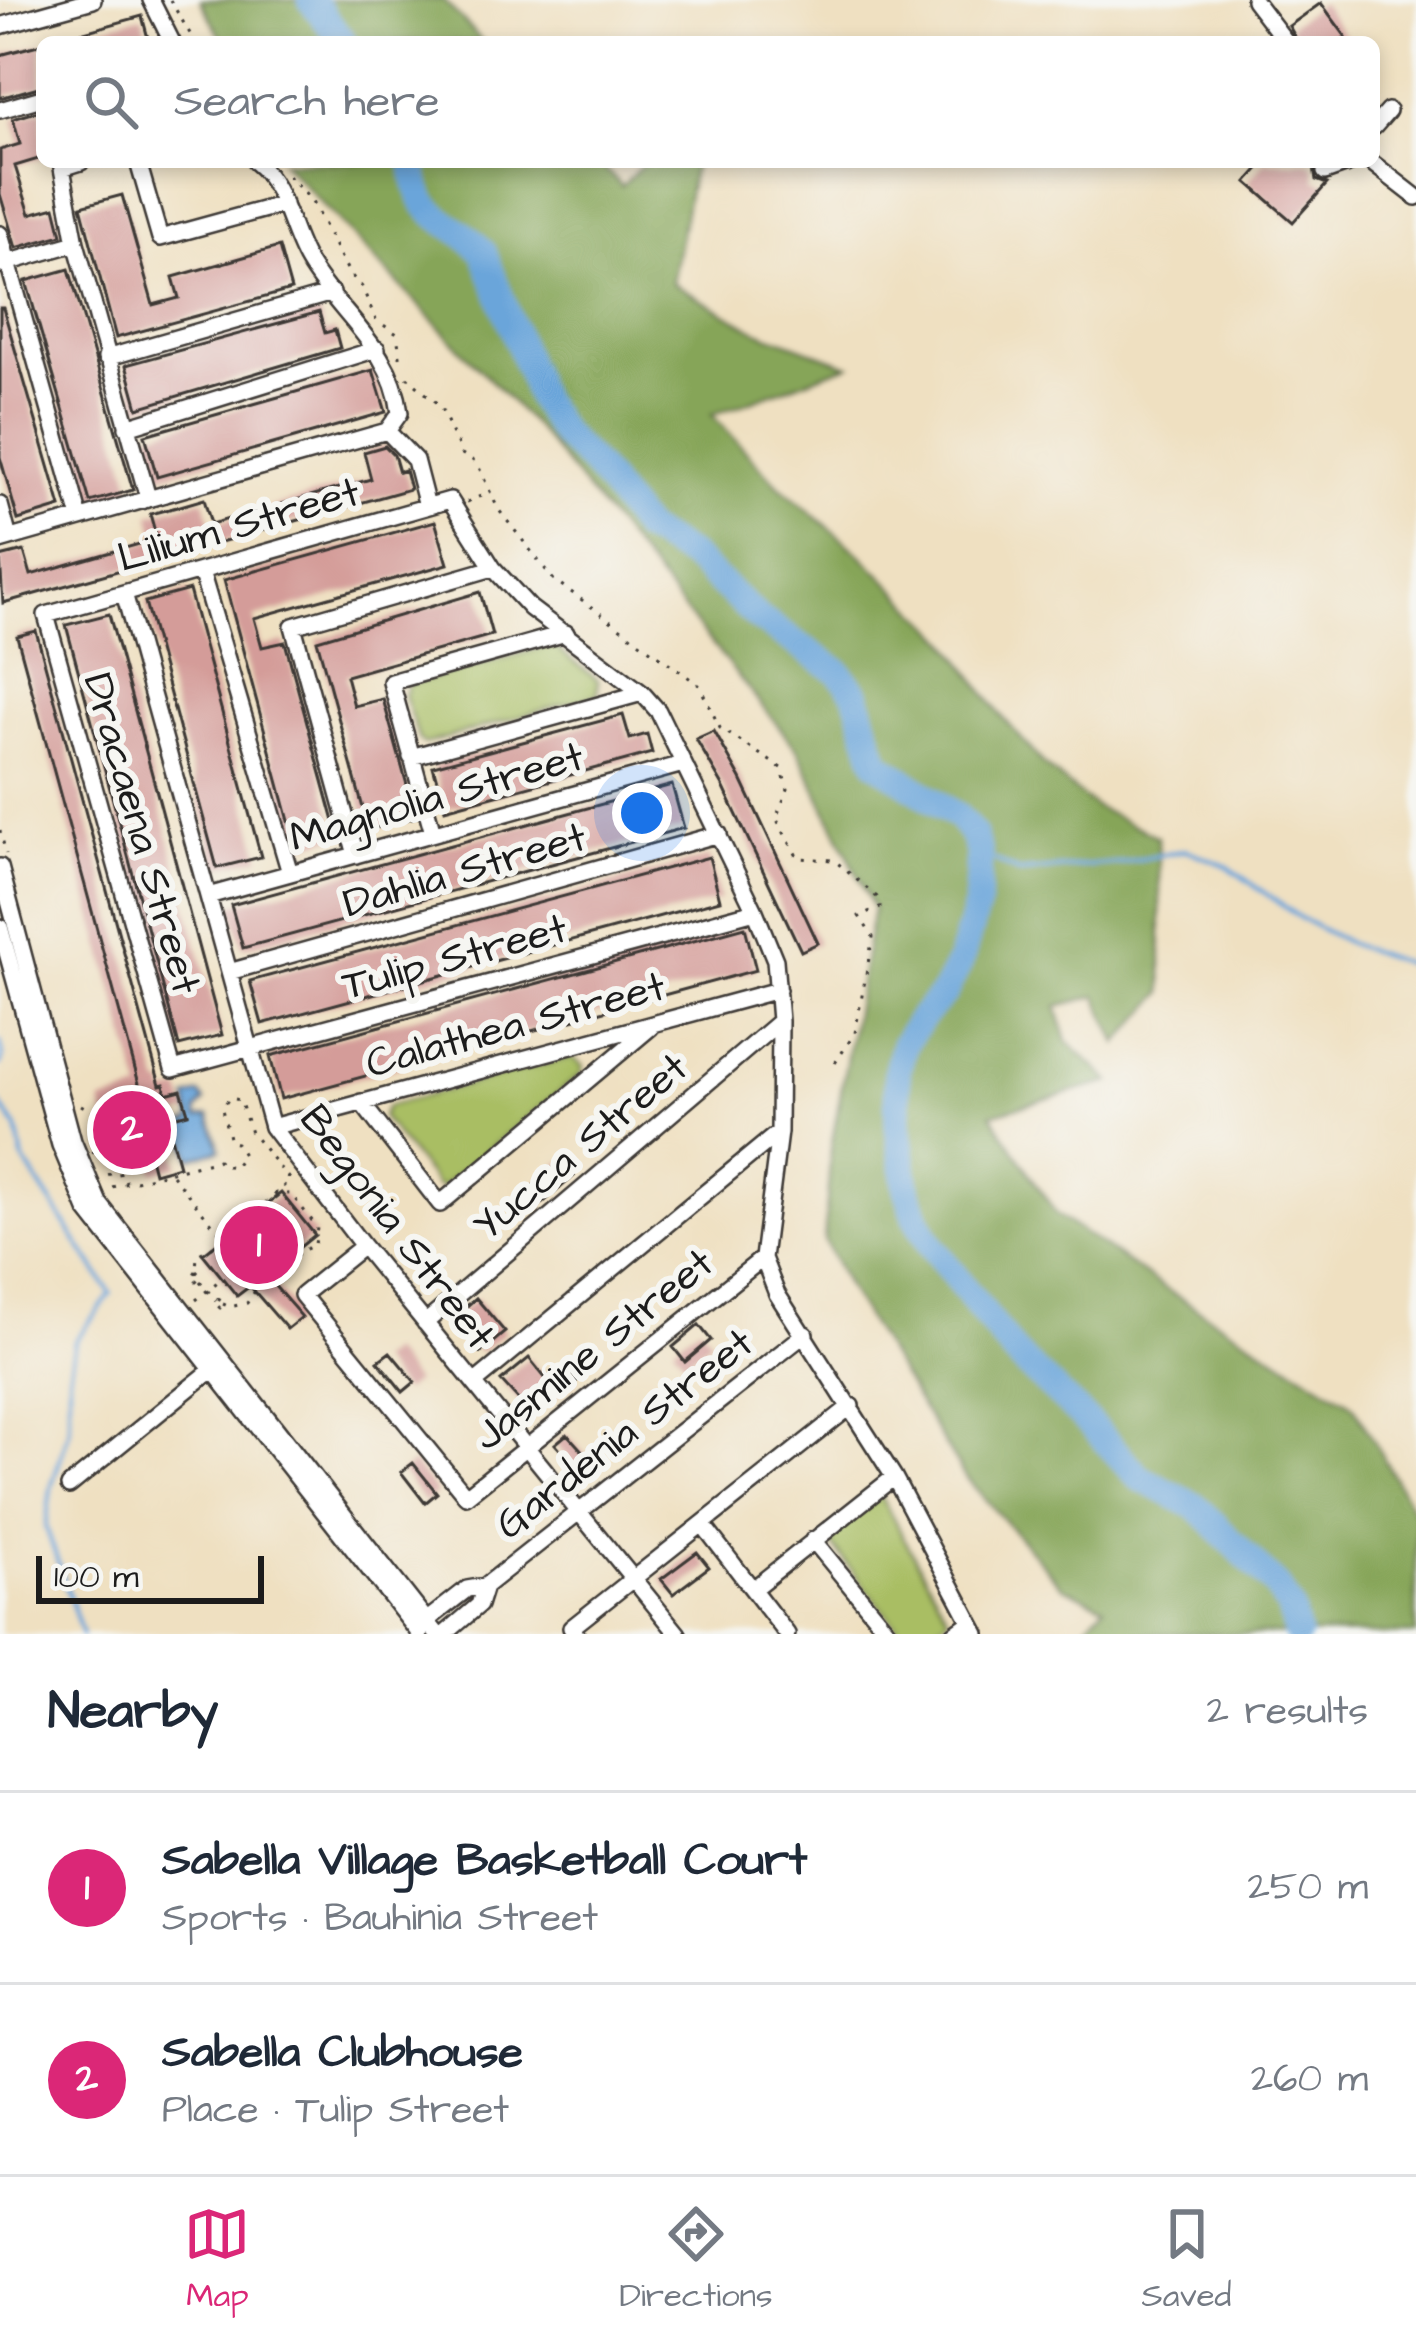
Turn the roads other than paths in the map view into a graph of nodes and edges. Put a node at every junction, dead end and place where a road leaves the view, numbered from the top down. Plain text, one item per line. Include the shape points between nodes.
1 (93, 0) edge
2 (151, 0) edge
3 (1254, 0) edge
4 (0, 26) edge
5 (169, 36) edge
6 (1281, 36) edge
7 (36, 100) edge
8 (0, 110) edge
9 (1388, 111) dead end
10 (1380, 120) edge
11 (62, 168) edge
12 (140, 168) edge
13 (262, 168) edge
14 (1336, 168) edge
15 (1379, 168) edge
16 (1324, 172) dead end
17 (1416, 197) edge
18 (284, 204) junction
19 (0, 234) edge
20 (76, 243) junction
21 (3, 264) edge
22 (332, 293) junction
23 (377, 349) junction
24 (106, 358) junction
25 (127, 428) junction
26 (387, 431) junction
27 (148, 498) junction
28 (0, 505) edge
29 (428, 506) junction
30 (80, 518) junction
31 (5, 540) edge
32 (493, 568) junction
33 (201, 571) junction
34 (124, 593) junction
35 (46, 615) joint
36 (566, 633) junction
37 (642, 693) junction
38 (411, 757) junction
39 (683, 764) junction
40 (433, 833) junction
41 (719, 834) junction
42 (356, 855) junction
43 (0, 867) edge
44 (290, 873) junction
45 (208, 896) junction
46 (755, 910) junction
47 (0, 927) edge
48 (229, 972) junction
49 (778, 990) junction
50 (780, 1022) junction
51 (656, 1023) junction
52 (250, 1048) junction
53 (172, 1069) joint
54 (362, 1102) junction
55 (272, 1126) junction
56 (779, 1132) junction
57 (363, 1246) junction
58 (763, 1258) junction
59 (425, 1323) junction
60 (805, 1334) junction
61 (217, 1366) junction
62 (474, 1383) junction
63 (851, 1406) junction
64 (526, 1447) junction
65 (894, 1478) junction
66 (69, 1486) dead end
67 (580, 1513) junction
68 (703, 1526) junction
69 (813, 1540) junction
70 (634, 1579) junction
71 (752, 1589) junction
72 (973, 1628) edge
73 (429, 1631) edge
74 (573, 1631) edge
75 (678, 1634) edge
76 (787, 1634) edge
77 (890, 1634) edge
78 (954, 1634) edge

1 - 4 street
2 - 5 street
3 - 6 street
7 - 8 street
9 - 10 street
11 - 20 street
12 - 18 street via 160,238
13 - 18 street
14 - 16 street
15 - 17 street
18 - 22 street via 299,247
19 - 21 street
20 - 21 street
20 - 24 street
21 - 30 street
22 - 23 street
22 - 24 street
23 - 25 street
23 - 26 street via 400,413
24 - 25 street
25 - 27 street
26 - 27 street
26 - 29 street via 415,460
27 - 30 street
28 - 31 street
29 - 32 street, Lilium Street via 452,504
29 - 33 street, Lilium Street
30 - 31 street
32 - 36 street
32 - 42 street via 293,626
33 - 34 street, Lilium Street
33 - 44 street
34 - 35 street, Lilium Street
34 - 45 street, Begonia Street
35 - 53 street, Dracaena Street
36 - 37 street
36 - 38 street via 391,682
37 - 38 street
37 - 39 street
38 - 40 street
39 - 40 street, Magnolia Street
39 - 41 street
40 - 42 street, Magnolia Street
41 - 46 street
41 - 48 street, Dahlia Street
42 - 44 street, Magnolia Street
43 - 61 street via 82,1168
44 - 45 street, Magnolia Street
45 - 48 street, Begonia Street
46 - 49 street via 776,960
46 - 52 street, Tulip Street
47 - 61 street via 69,1173 87,1210
48 - 52 street, Begonia Street
49 - 50 street
49 - 51 street, Calathea Street
50 - 56 street
50 - 59 street, Yucca Street
51 - 54 street, Calathea Street
51 - 54 street via 440,1204
52 - 53 street, Tulip Street
52 - 55 street, Begonia Street
54 - 55 street, Calathea Street
55 - 57 street, Begonia Street
56 - 58 street
56 - 62 street
57 - 59 street, Begonia Street
57 - 64 street, Jasmine Street via 302,1295 466,1496
58 - 60 street
58 - 64 street, Jasmine Street
59 - 62 street, Begonia Street
60 - 63 street
60 - 67 street, Gardenia Street
61 - 66 street
61 - 73 street
62 - 64 street, Begonia Street
63 - 65 street
63 - 68 street
64 - 67 street, Begonia Street
65 - 69 street
65 - 72 street
67 - 70 street, Begonia Street
67 - 73 street, Gardenia Street via 485,1586 478,1605
68 - 70 street
68 - 71 street
69 - 71 street
69 - 77 street
70 - 74 street
70 - 75 street, Begonia Street
71 - 76 street
72 - 78 street

